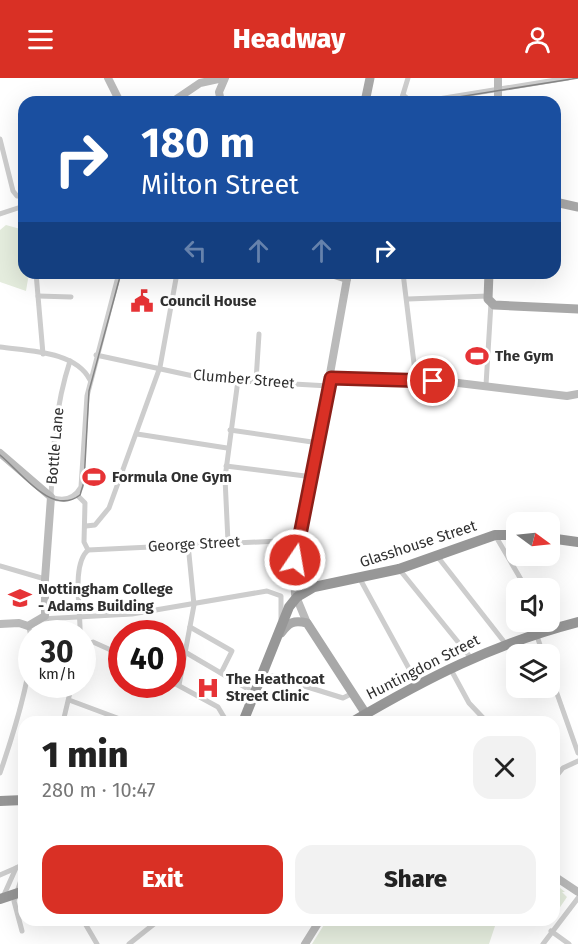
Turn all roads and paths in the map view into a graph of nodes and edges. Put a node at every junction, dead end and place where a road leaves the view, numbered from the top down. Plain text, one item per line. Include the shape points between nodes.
1 (108, 78) edge
2 (224, 78) edge
3 (408, 78) edge
4 (498, 78) edge
5 (568, 78) edge
6 (207, 79) edge
7 (370, 80) edge
8 (544, 80) edge
9 (498, 90) junction
10 (117, 96) edge
11 (180, 96) edge
12 (220, 96) edge
13 (368, 96) edge
14 (404, 96) edge
15 (459, 96) edge
16 (498, 96) edge
17 (0, 139) edge
18 (18, 194) edge
19 (561, 203) edge
20 (578, 207) edge
21 (18, 208) edge
22 (0, 214) edge
23 (37, 279) edge
24 (117, 279) edge
25 (176, 279) edge
26 (347, 279) edge
27 (405, 279) edge
28 (489, 279) edge
29 (38, 296) junction
30 (71, 297) dead end
31 (408, 299) junction
32 (489, 300) junction
33 (578, 309) edge
34 (259, 334) dead end
35 (0, 346) edge
36 (43, 354) junction
37 (96, 355) junction
38 (70, 361) junction
39 (160, 367) junction
40 (90, 380) junction
41 (416, 380) junction
42 (238, 381) junction
43 (256, 381) junction
44 (330, 382) junction
45 (486, 385) junction
46 (578, 394) edge
47 (230, 430) junction
48 (137, 434) junction
49 (320, 443) junction
50 (227, 448) junction
51 (0, 453) edge
52 (226, 466) junction
53 (313, 477) junction
54 (76, 494) junction
55 (51, 497) junction
56 (86, 526) junction
57 (495, 535) junction
58 (506, 535) edge
59 (299, 540) junction
60 (560, 540) edge
61 (228, 542) junction
62 (188, 544) junction
63 (577, 544) edge
64 (88, 550) junction
65 (437, 556) junction
66 (295, 560) junction
67 (0, 566) edge
68 (399, 569) junction
69 (520, 578) edge
70 (45, 579) junction
71 (360, 579) junction
72 (310, 589) junction
73 (297, 597) junction
74 (194, 605) junction
75 (80, 617) junction
76 (41, 620) joint
77 (308, 622) junction
78 (578, 622) edge
79 (18, 623) edge
80 (0, 624) edge
81 (190, 627) junction
82 (536, 633) junction
83 (280, 635) junction
84 (505, 643) junction
85 (540, 644) edge
86 (186, 647) edge
87 (186, 653) edge
88 (471, 658) junction
89 (450, 669) junction
90 (220, 673) junction
91 (272, 676) dead end
92 (418, 685) junction
93 (186, 689) edge
94 (257, 693) junction
95 (353, 693) junction
96 (22, 698) edge
97 (559, 698) edge
98 (69, 700) joint
99 (65, 716) edge
100 (112, 716) edge
101 (223, 716) edge
102 (248, 716) edge
103 (368, 716) edge
104 (372, 716) edge
105 (481, 716) edge
106 (0, 750) edge
107 (8, 751) junction
108 (578, 753) edge
109 (578, 761) edge
110 (560, 771) edge
111 (0, 773) edge
112 (18, 800) edge
113 (0, 801) edge
114 (16, 868) joint
115 (0, 875) edge
116 (560, 880) edge
117 (578, 892) edge
118 (12, 898) edge
119 (578, 898) edge
120 (18, 918) edge
121 (560, 920) edge
122 (20, 926) edge
123 (86, 926) edge
124 (152, 926) edge
125 (316, 926) edge
126 (555, 926) edge
127 (22, 931) dead end
128 (551, 931) junction
129 (567, 943) edge
130 (97, 944) edge
131 (129, 944) edge
132 (305, 944) edge
133 (543, 944) edge

1 - 10 street
2 - 6 street
2 - 12 street
3 - 14 street
4 - 9 street
5 - 8 street
6 - 11 street
7 - 13 main road
8 - 9 street
9 - 15 street
9 - 16 street
17 - 18 street via 13,191
19 - 20 main road
21 - 22 street
23 - 29 street
24 - 37 street
25 - 39 street
26 - 44 street
27 - 31 street
28 - 32 main road
29 - 30 street
29 - 36 street
31 - 32 street
31 - 41 street
32 - 33 main road via 502,306
32 - 45 street
34 - 43 street
35 - 36 street
36 - 38 street
37 - 39 street, Clumber Street
37 - 40 street
38 - 40 street
38 - 55 street, Bottle Lane via 55,416
39 - 42 street, Clumber Street via 198,377
39 - 48 street
40 - 54 street via 83,423 82,481
41 - 44 street
41 - 45 street
42 - 43 street, Clumber Street
42 - 47 street
43 - 44 street, Clumber Street
44 - 49 street
45 - 46 street via 567,396
47 - 49 street
47 - 50 street
48 - 50 street
48 - 56 street via 109,508 95,525
49 - 53 street
50 - 52 street
51 - 55 street
52 - 53 street
52 - 61 street
53 - 59 street
54 - 55 street via 66,500
54 - 56 street via 85,503
55 - 70 street
56 - 64 street via 84,542
57 - 58 highway, Glasshouse Street
57 - 65 highway, Glasshouse Street
57 - 69 street
59 - 61 street, George Street
59 - 66 street
60 - 63 highway
61 - 62 street, George Street
62 - 64 street, George Street
62 - 74 street
64 - 75 street via 83,555 79,580
65 - 68 highway, Glasshouse Street
65 - 84 street
66 - 72 street via 298,581
66 - 73 street
67 - 70 street
68 - 71 highway, Glasshouse Street
68 - 88 street
70 - 76 street via 46,612
71 - 72 highway, Glasshouse Street
71 - 92 street
72 - 73 highway, Glasshouse Street
73 - 77 street
73 - 83 highway via 289,607
74 - 75 street
74 - 81 street
74 - 83 street via 267,591 276,593 282,599
75 - 76 street
77 - 83 main road via 289,623
77 - 95 main road
78 - 82 highway, Huntingdon Street
79 - 80 street
81 - 86 street
81 - 90 street via 232,651
82 - 84 highway, Huntingdon Street
82 - 85 street
83 - 94 highway
84 - 88 highway, Huntingdon Street
87 - 90 street
88 - 89 highway, Huntingdon Street
89 - 92 highway, Huntingdon Street
89 - 105 street via 469,703
90 - 94 street
91 - 95 street via 343,698
92 - 104 highway, Huntingdon Street
93 - 101 street via 218,707
94 - 102 highway
95 - 103 main road
96 - 107 street
97 - 108 street
98 - 99 street
98 - 100 street
106 - 107 street
107 - 111 street
109 - 110 street
112 - 113 highway
114 - 115 street
114 - 118 street
116 - 117 street
118 - 120 street
119 - 121 street
122 - 127 street
123 - 130 street
124 - 131 street
125 - 132 street
126 - 128 street
128 - 129 street
128 - 133 street

